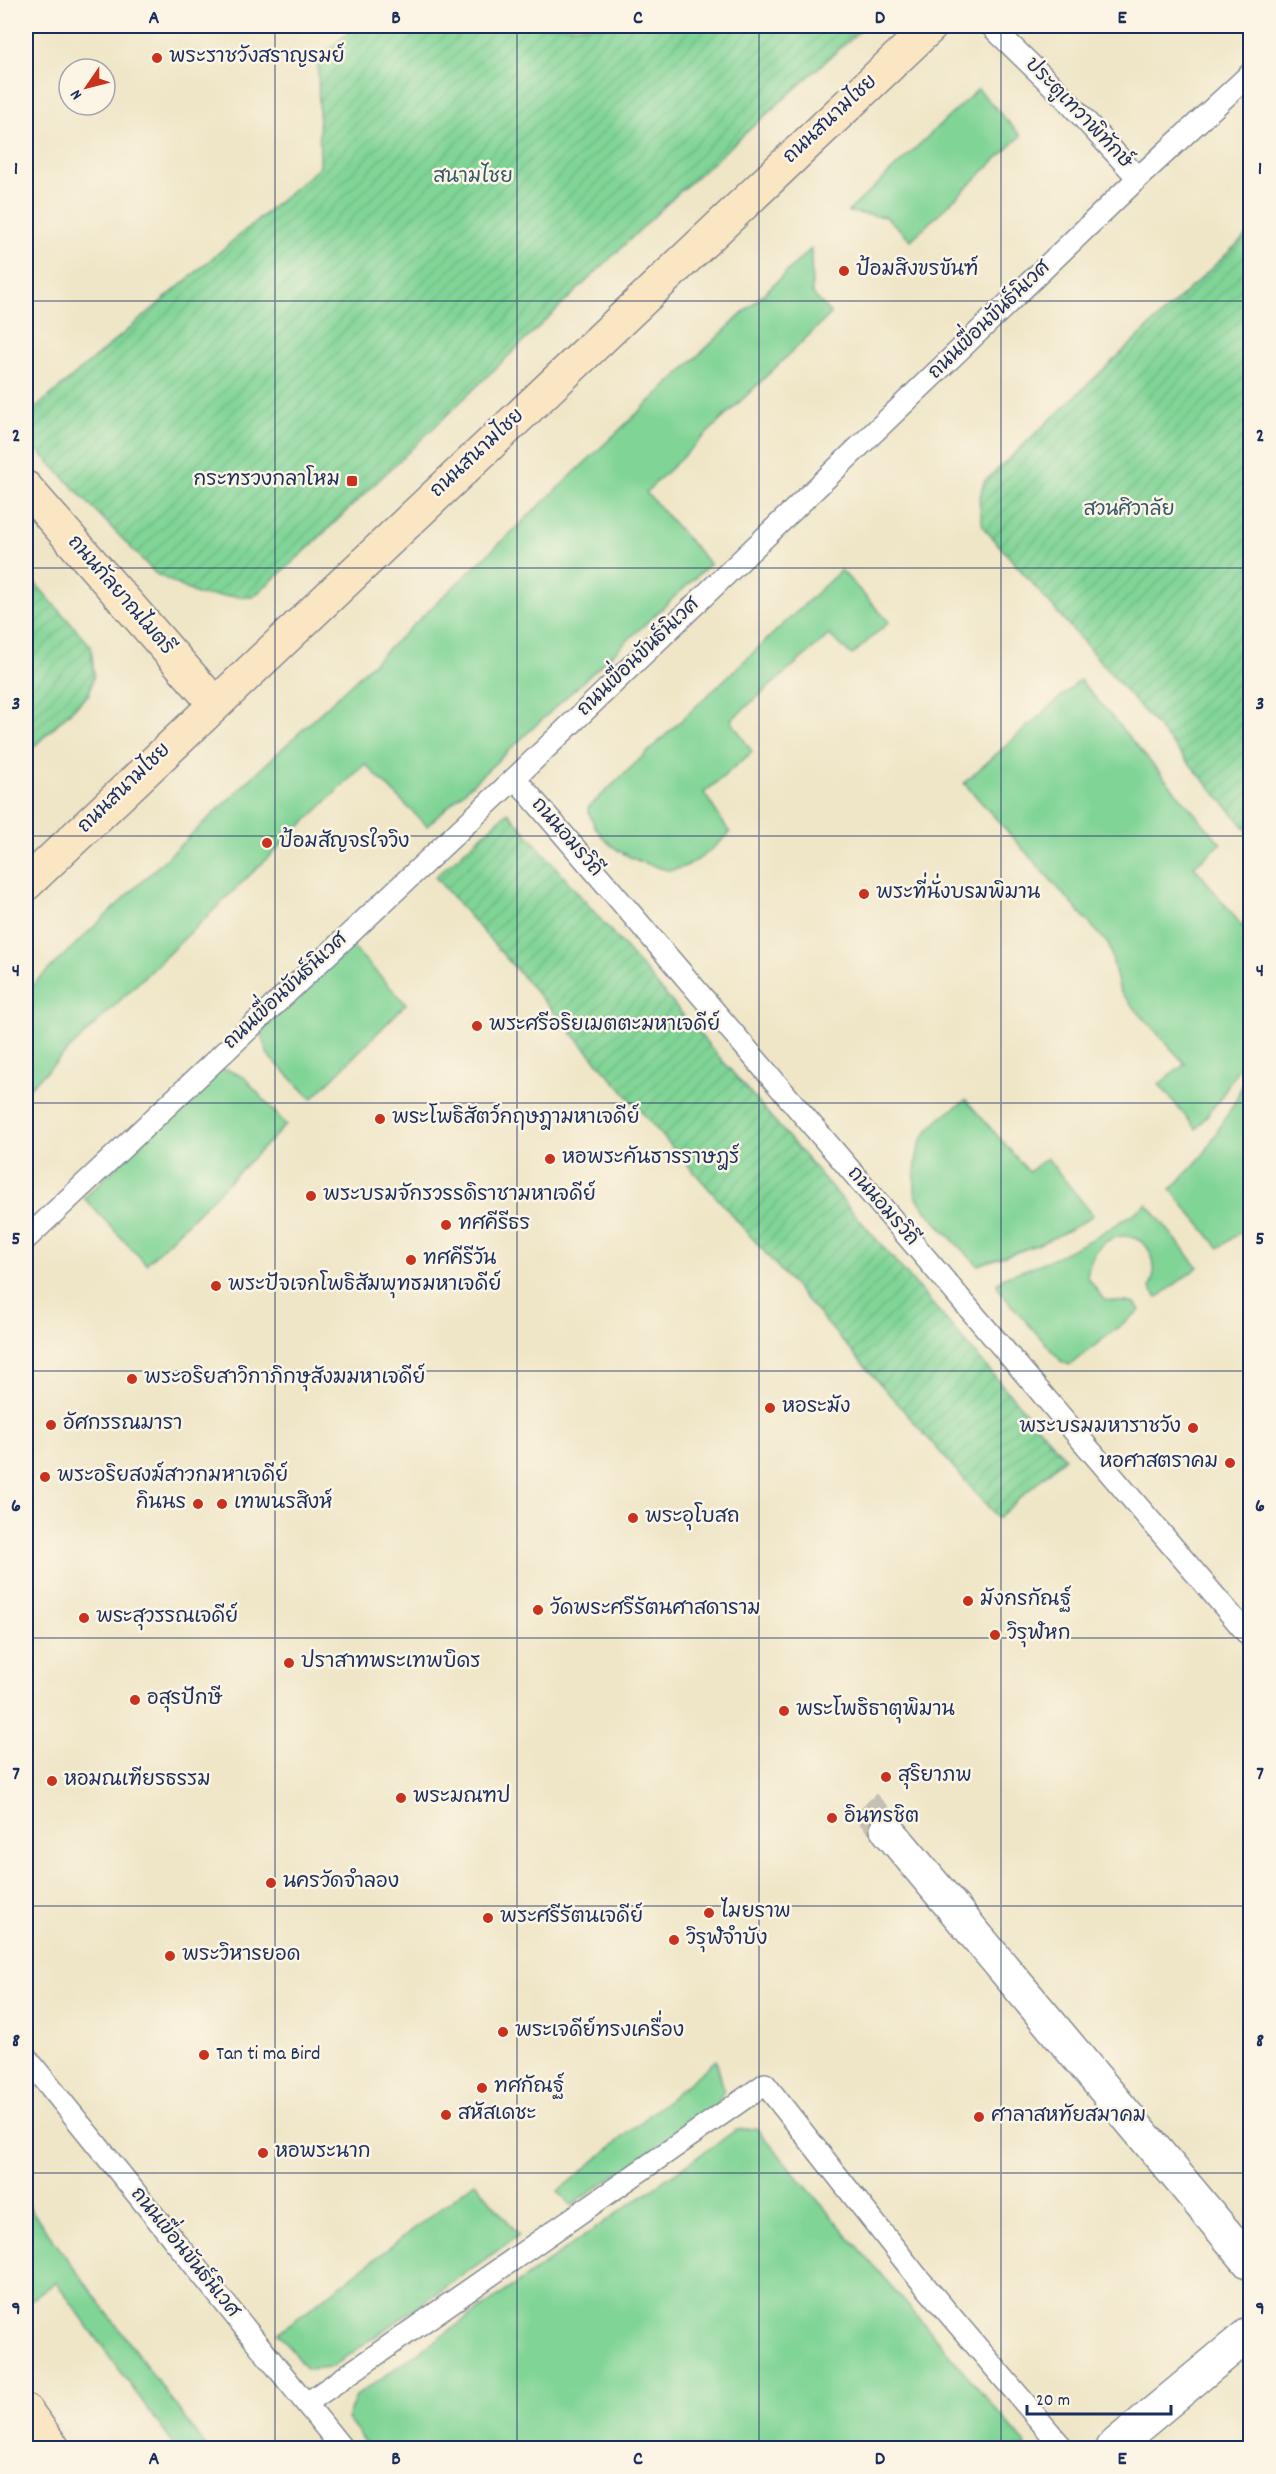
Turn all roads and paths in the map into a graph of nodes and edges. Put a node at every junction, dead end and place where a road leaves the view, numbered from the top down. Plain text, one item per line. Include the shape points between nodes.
1 (931, 26) edge
2 (991, 26) edge
3 (1251, 74) edge
4 (1138, 178) junction
5 (26, 488) edge
6 (214, 704) junction
7 (515, 778) junction
8 (26, 884) edge
9 (26, 1239) edge
10 (1251, 1637) edge
11 (887, 1829) tunnel mouth
12 (26, 2057) edge
13 (1251, 2263) edge
14 (1251, 2333) edge
15 (307, 2403) junction
16 (26, 2411) edge
17 (53, 2448) edge
18 (342, 2448) edge
19 (1063, 2448) edge
20 (1112, 2448) edge

1 - 6 main road, ถนนสนามไชย
2 - 4 lane, ประตูเทวาพิทักษ์ via 1063,96
3 - 4 lane, ถนนเขื่อนขันธ์นิเวศ
4 - 7 lane, ถนนเขื่อนขันธ์นิเวศ
5 - 6 main road, ถนนกัลยาณไมตรี
6 - 8 main road, ถนนสนามไชย
7 - 9 lane, ถนนเขื่อนขันธ์นิเวศ
7 - 10 lane, ถนนอมรวิถี
11 - 13 street
12 - 15 lane, ถนนเขื่อนขันธ์นิเวศ
14 - 20 street
15 - 18 lane, ถนนเขื่อนขันธ์นิเวศ
15 - 19 lane via 765,2084 915,2274
16 - 17 main road

